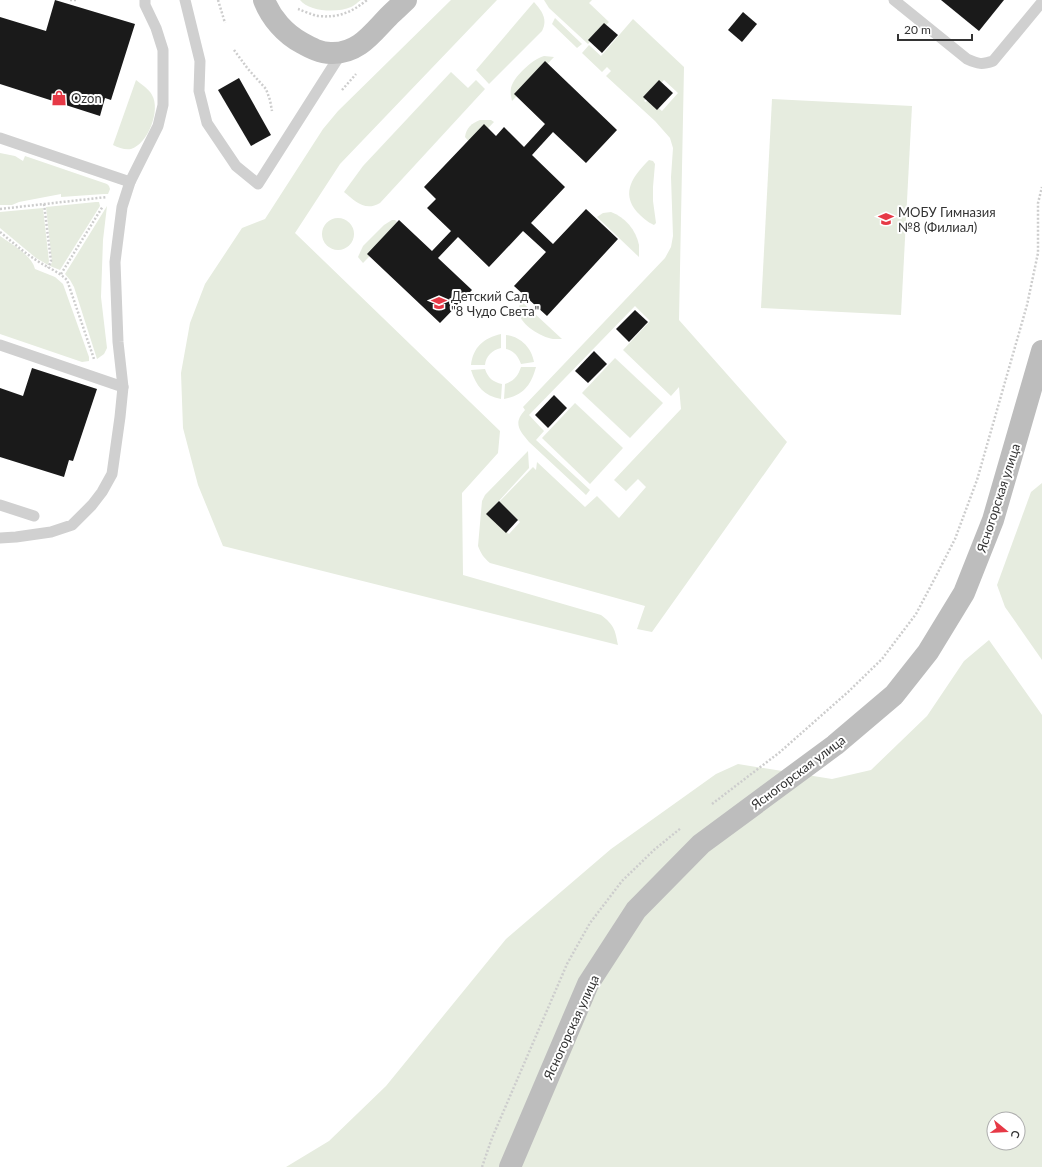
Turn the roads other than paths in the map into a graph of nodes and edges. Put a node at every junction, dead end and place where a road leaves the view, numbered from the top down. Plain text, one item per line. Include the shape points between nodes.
1 (145, 0) edge
2 (185, 0) edge
3 (264, 0) edge
4 (406, 0) edge
5 (894, 0) edge
6 (1042, 2) edge
7 (343, 51) junction
8 (0, 138) edge
9 (130, 182) junction
10 (0, 346) edge
11 (1042, 351) edge
12 (123, 386) junction
13 (0, 505) edge
14 (34, 516) dead end
15 (0, 538) edge
16 (510, 1167) edge

1 - 9 lane via 163,50 163,105 158,126
2 - 7 lane via 200,61 199,91 207,122 236,166 258,184
3 - 7 street via 278,23 292,37 314,49 330,53
4 - 7 street via 368,39 354,48
5 - 6 lane via 967,60 984,64 993,60
8 - 9 lane
9 - 12 lane via 122,207 115,262 118,342
10 - 12 lane
11 - 16 street, Ясногорская улица via 994,520 964,593 928,652 894,695 835,745 701,844 636,910 588,984
12 - 15 lane via 112,474 92,505 72,524 51,532
13 - 14 lane

